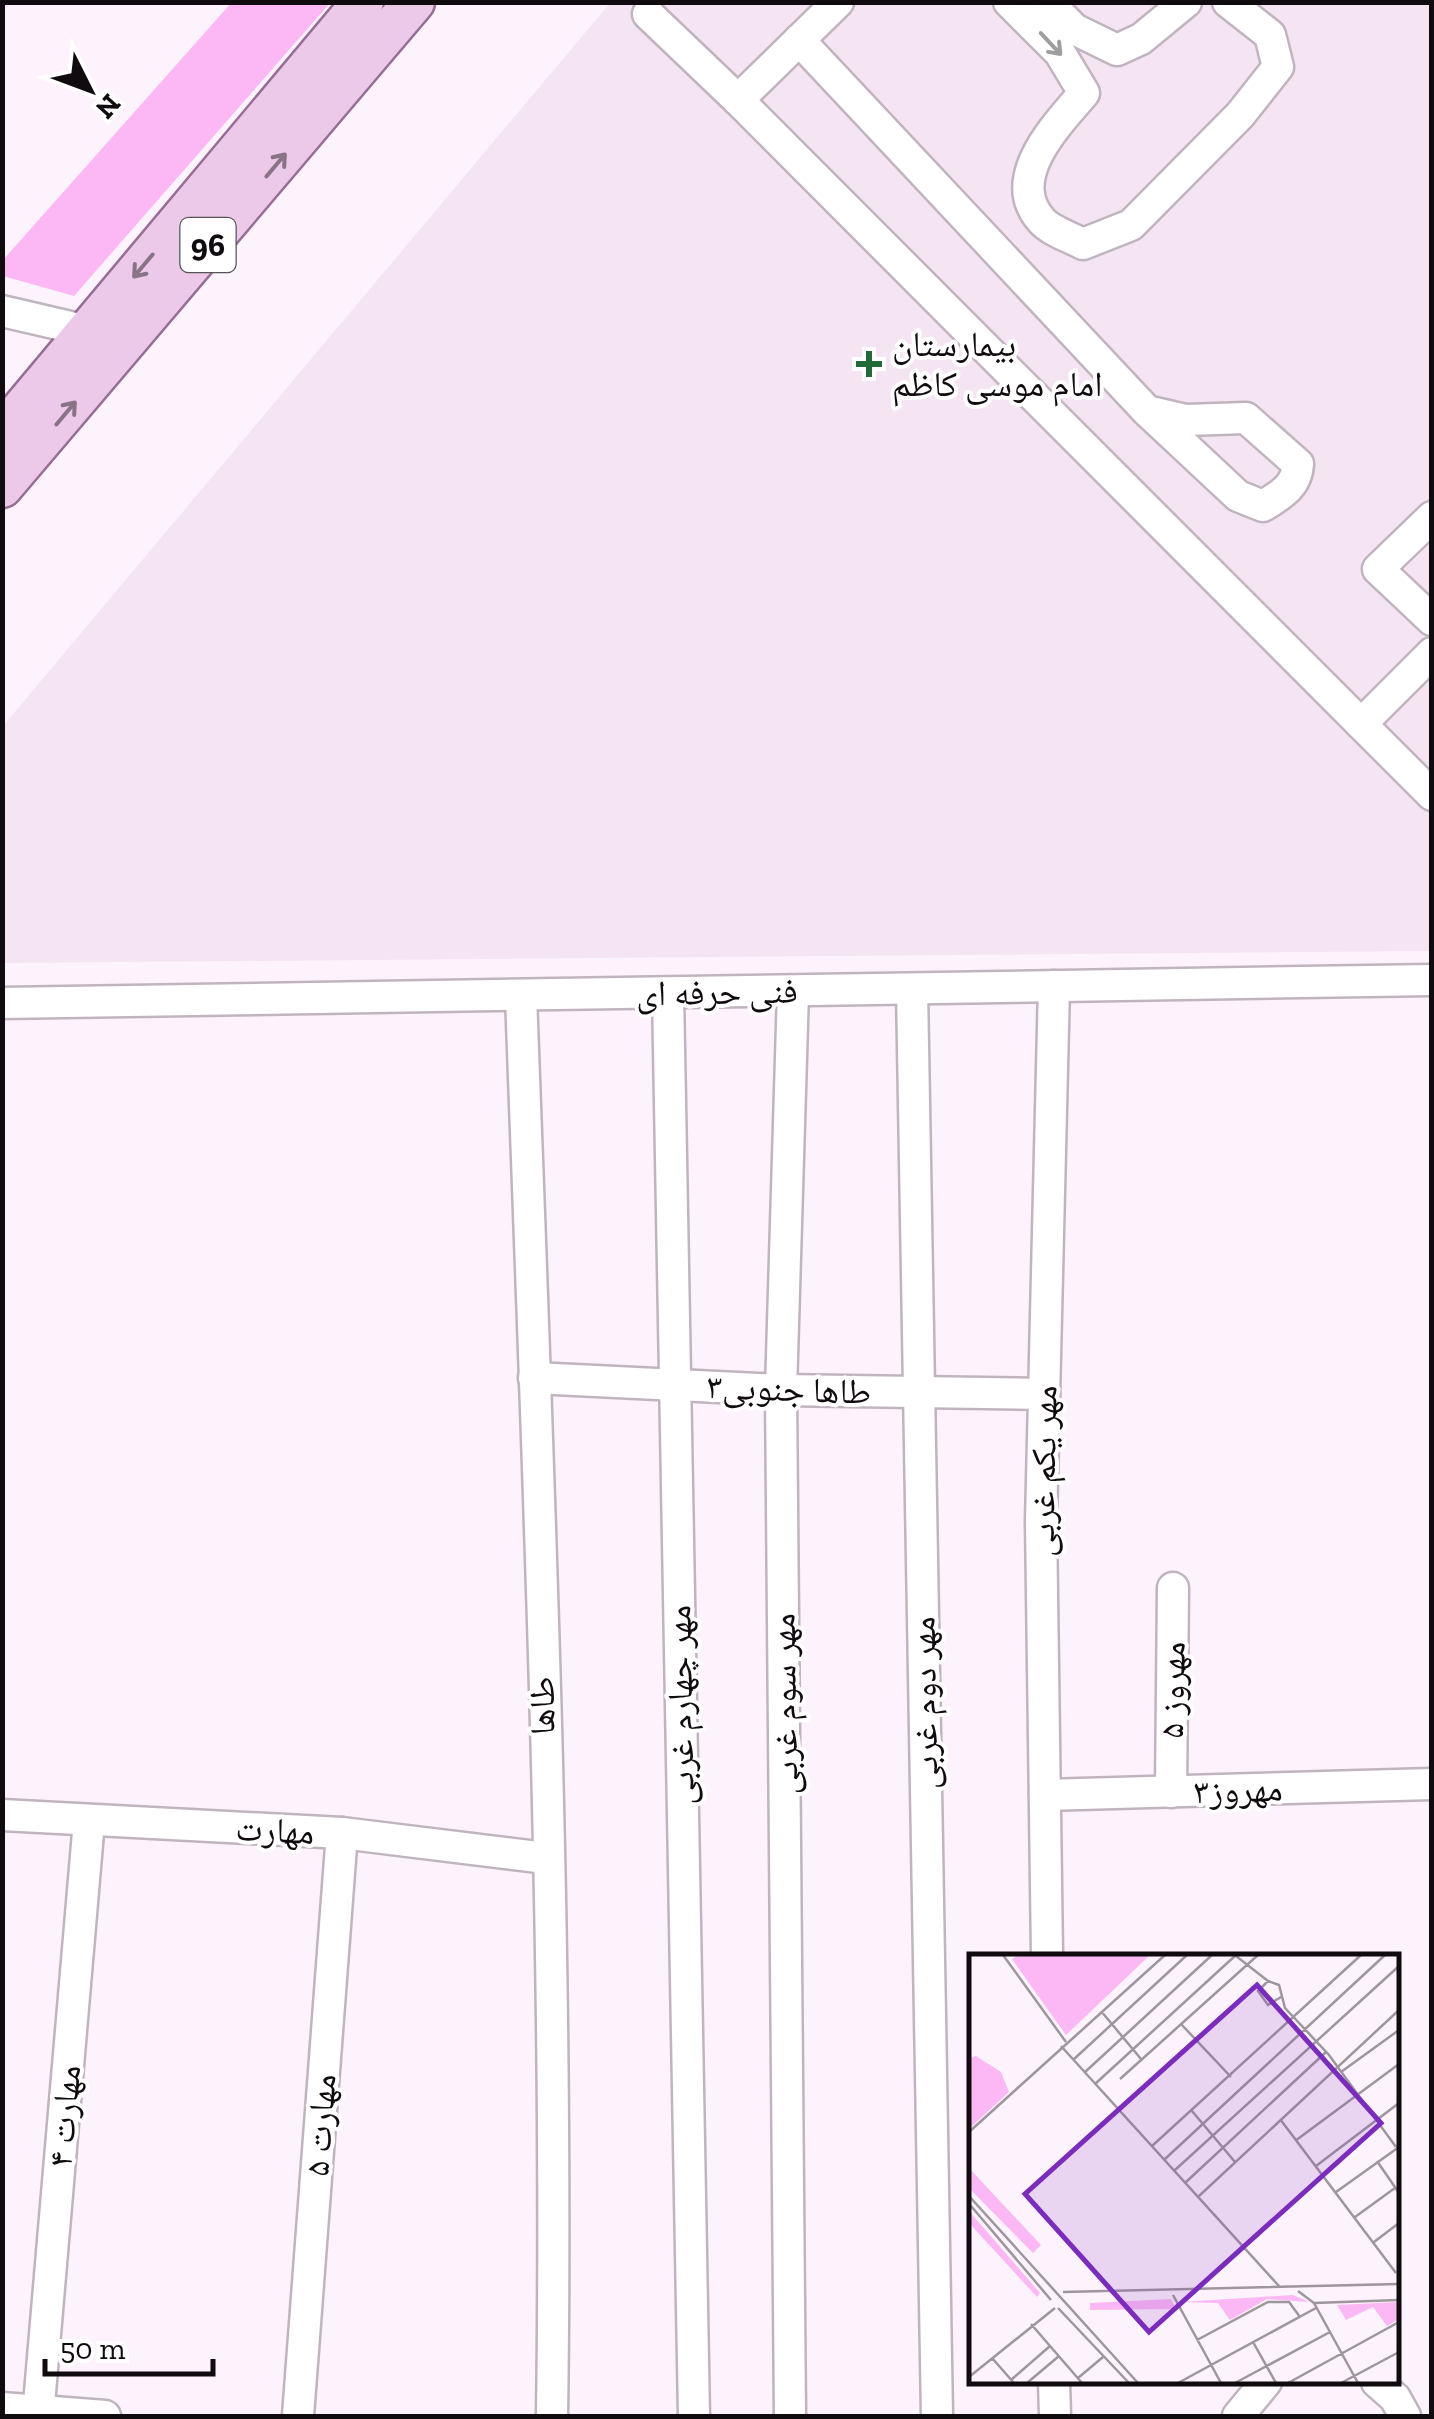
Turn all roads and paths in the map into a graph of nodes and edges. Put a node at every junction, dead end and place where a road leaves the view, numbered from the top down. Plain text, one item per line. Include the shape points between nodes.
1 (362, 2) edge
2 (414, 2) edge
3 (838, 2) edge
4 (1010, 2) edge
5 (1048, 2) edge
6 (1186, 2) edge
7 (1228, 2) edge
8 (648, 14) dead end
9 (799, 40) junction
10 (738, 100) junction
11 (2, 310) edge
12 (88, 331) junction
13 (1146, 412) junction
14 (2, 433) edge
15 (2, 487) edge
16 (1432, 517) edge
17 (1432, 620) edge
18 (1432, 653) edge
19 (1361, 724) junction
20 (1432, 794) edge
21 (1432, 980) edge
22 (1054, 986) junction
23 (912, 989) junction
24 (792, 991) junction
25 (668, 992) junction
26 (521, 995) junction
27 (2, 1003) edge
28 (534, 1378) junction
29 (674, 1386) junction
30 (781, 1390) junction
31 (919, 1392) junction
32 (1044, 1394) junction
33 (1173, 1588) dead end
34 (1432, 1784) edge
35 (1171, 1792) junction
36 (1045, 1795) junction
37 (2, 1815) edge
38 (89, 1821) junction
39 (342, 1833) junction
40 (546, 1858) junction
41 (1048, 1954) edge
42 (1054, 2384) edge
43 (1264, 2384) edge
44 (1380, 2384) edge
45 (2, 2408) edge
46 (1237, 2413) edge
47 (38, 2414) edge
48 (105, 2416) edge
49 (298, 2416) edge
50 (552, 2416) edge
51 (694, 2416) edge
52 (790, 2416) edge
53 (937, 2416) edge
54 (1055, 2416) edge
55 (1405, 2416) edge

1 -> 12 main road, 96
15 -> 2 main road, 96
3 - 9 street
4 -> 7 street via 1060,53 1084,92 1036,151 1029,189 1042,221 1083,244 1130,224 1278,68 1270,35
5 - 6 street via 1074,29 1117,50 1142,39
8 - 10 street
9 - 10 street
9 - 13 street
10 - 19 street
11 - 12 street
12 - 14 main road, 96
13 - 13 street via 1238,496 1263,506 1298,474 1298,464 1246,418 1186,420
16 - 17 street via 1378,568
18 - 19 street
19 - 20 street
21 - 22 street, فنی حرفه ای
22 - 23 street, فنی حرفه ای
22 - 32 street, مهر یکم غربی
23 - 24 street, فنی حرفه ای
23 - 31 street, مهر دوم غربی
24 - 25 street, فنی حرفه ای
24 - 30 street, مهر سوم غربی
25 - 26 street, فنی حرفه ای
25 - 29 street, مهر چهارم غربی
26 - 27 street, فنی حرفه ای
26 - 28 street, طاها
28 - 29 street, طاها جنوبی۳
28 - 40 street, طاها
29 - 30 street, طاها جنوبی۳
29 - 51 street, مهر چهارم غربی
30 - 31 street, طاها جنوبی۳
30 - 52 street, مهر سوم غربی
31 - 32 street, طاها جنوبی۳
31 - 53 street, مهر دوم غربی
32 - 36 street, مهر یکم غربی
33 - 35 street, مهروز ۵
34 - 35 street, مهروز۳
35 - 36 street, مهروز۳
36 - 41 street, مهر یکم غربی
37 - 38 street, مهارت
38 - 39 street, مهارت
38 - 47 street, مهارت ۴
39 - 40 street, مهارت
39 - 49 street, مهارت ۵
40 - 50 street, طاها
42 - 54 street
43 - 46 street
44 - 55 street
45 - 47 street
47 - 48 street

